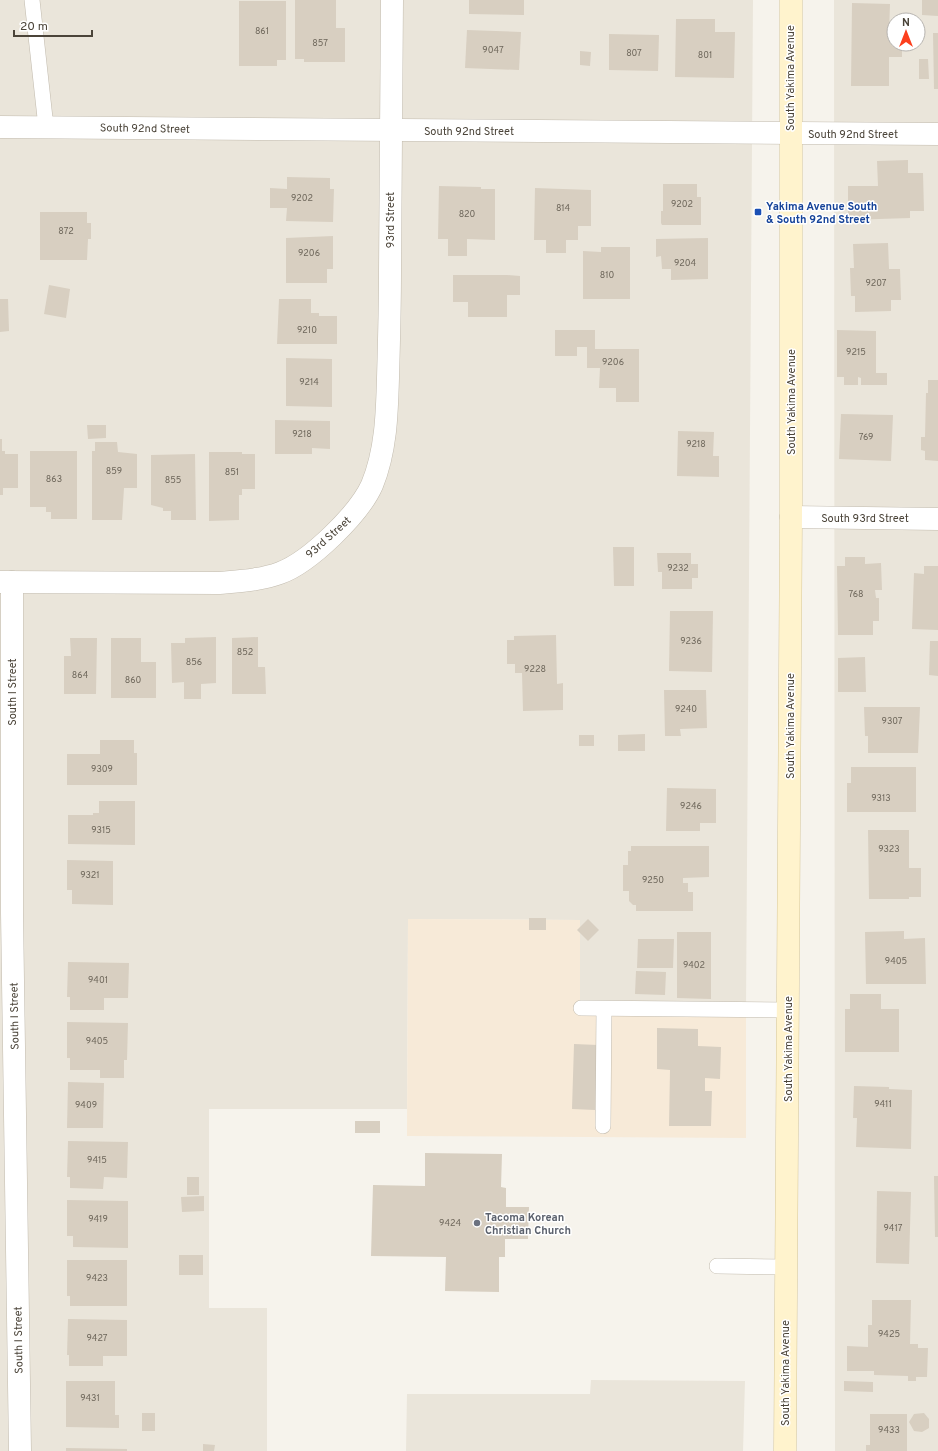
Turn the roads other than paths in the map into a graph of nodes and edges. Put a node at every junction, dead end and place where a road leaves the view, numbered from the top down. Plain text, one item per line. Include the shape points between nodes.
1 (32, 0) edge
2 (392, 0) edge
3 (791, 0) edge
4 (0, 127) edge
5 (46, 127) junction
6 (390, 130) junction
7 (790, 133) junction
8 (938, 134) edge
9 (791, 518) junction
10 (938, 519) edge
11 (6, 582) edge
12 (6, 912) edge
13 (581, 1008) dead end
14 (604, 1009) junction
15 (788, 1010) junction
16 (603, 1126) dead end
17 (717, 1266) dead end
18 (786, 1267) junction
19 (20, 1451) edge
20 (784, 1451) edge

1 - 5 lane
2 - 6 street, 93rd Street
3 - 7 main road, South Yakima Avenue
4 - 5 street, South 92nd Street
5 - 6 street, South 92nd Street
6 - 7 street, South 92nd Street
6 - 11 street, 93rd Street via 390,330 386,422 381,459 371,486 357,510 312,554 281,573 252,580 219,583
7 - 8 street, South 92nd Street
7 - 9 main road, South Yakima Avenue
9 - 10 street, South 93rd Street
9 - 15 main road, South Yakima Avenue
11 - 12 street, South I Street
12 - 19 street, South I Street
13 - 14 lane
14 - 15 lane
14 - 16 lane
15 - 18 main road, South Yakima Avenue
17 - 18 lane
18 - 20 main road, South Yakima Avenue

